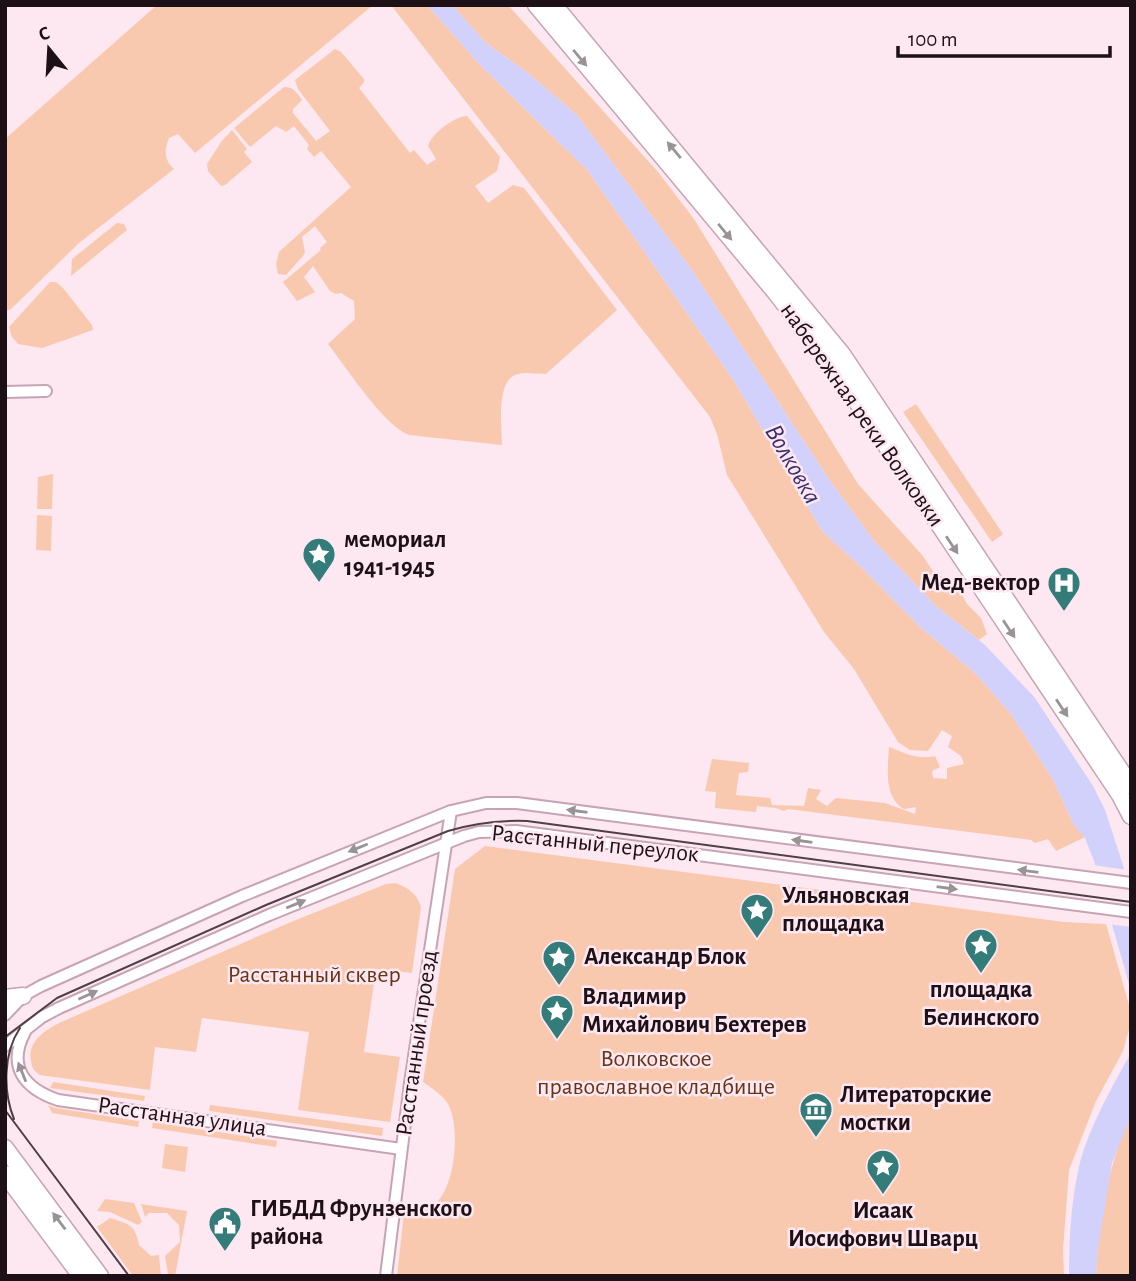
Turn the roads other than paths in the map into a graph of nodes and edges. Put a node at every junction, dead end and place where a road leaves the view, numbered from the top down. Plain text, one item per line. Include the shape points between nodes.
1 (536, 5) edge
2 (554, 5) edge
3 (5, 391) edge
4 (46, 391) dead end
5 (1131, 786) edge
6 (451, 811) junction
7 (1131, 816) edge
8 (446, 843) junction
9 (1131, 883) edge
10 (1131, 912) edge
11 (23, 996) junction
12 (5, 998) edge
13 (5, 1015) edge
14 (28, 1027) junction
15 (5, 1046) edge
16 (5, 1148) edge
17 (401, 1149) junction
18 (5, 1174) edge
19 (81, 1276) edge
20 (100, 1276) edge
21 (386, 1276) edge

1 -> 7 street, набережная реки Волковки via 833,366
5 -> 2 street, набережная реки Волковки via 842,354
3 - 4 street
6 - 8 street, Расстанный проезд
9 -> 6 street, Расстанный переулок via 517,803 486,803
6 -> 11 street, Расстанный переулок via 242,896
8 -> 10 street, Расстанный переулок via 479,832 516,831
14 -> 8 street, Расстанный переулок via 49,1013 214,938
8 - 17 street, Расстанный проезд
11 - 12 street
11 - 13 street, Расстанный переулок
14 - 15 street, Расстанный переулок
17 -> 14 street, Расстанная улица via 58,1100 35,1090 24,1079 19,1045
20 -> 16 street
17 - 21 street, Расстанный проезд
18 - 19 street

